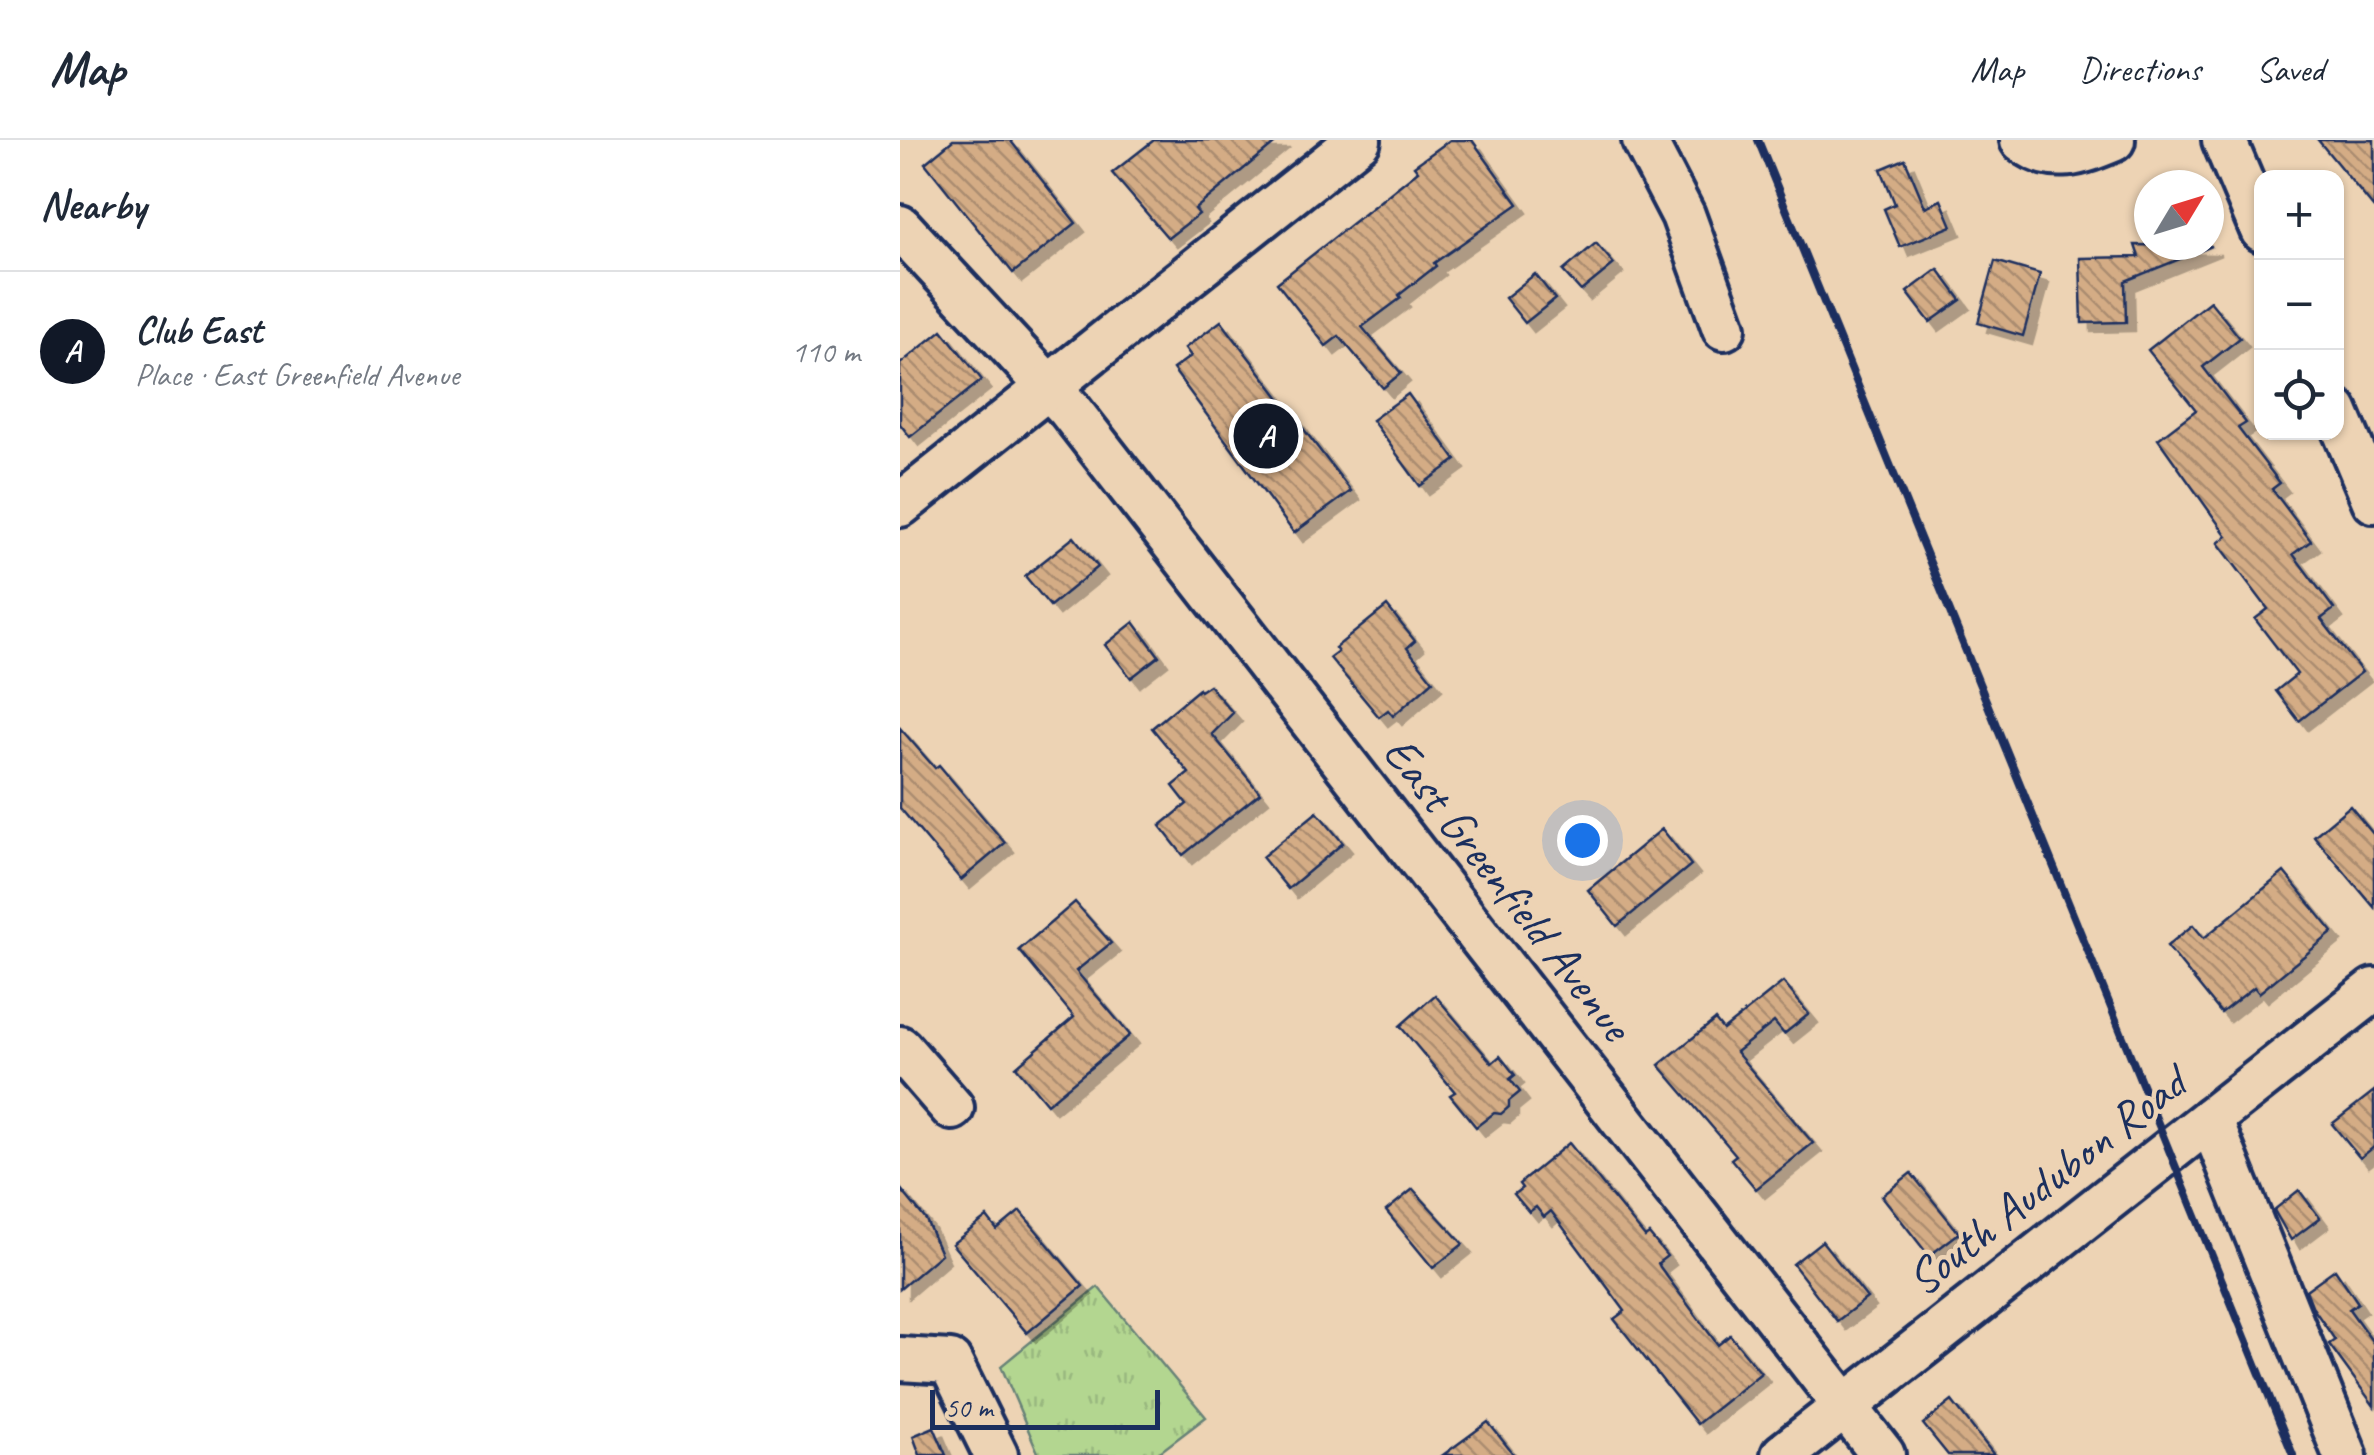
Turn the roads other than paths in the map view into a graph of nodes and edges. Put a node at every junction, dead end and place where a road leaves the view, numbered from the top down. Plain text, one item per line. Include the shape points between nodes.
1 (1359, 140) edge
2 (1644, 140) edge
3 (2022, 140) edge
4 (2114, 140) edge
5 (2224, 140) edge
6 (2254, 211) edge
7 (900, 227) edge
8 (1724, 328) dead end
9 (1049, 386) junction
10 (2344, 429) edge
11 (2374, 501) edge
12 (900, 504) edge
13 (2374, 990) edge
14 (900, 1048) edge
15 (952, 1108) dead end
16 (2210, 1119) junction
17 (900, 1358) edge
18 (1845, 1405) junction
19 (996, 1455) edge
20 (1784, 1455) edge
21 (1882, 1455) edge
22 (2346, 1455) edge

1 - 9 street
2 - 8 street via 1682,216
3 - 4 street via 2066,156
5 - 6 street
7 - 9 street, East Greenfield Avenue
9 - 12 street
9 - 18 street, East Greenfield Avenue
10 - 11 street
13 - 16 street, South Audubon Road
14 - 15 street
16 - 18 street, South Audubon Road
16 - 22 street
17 - 19 street via 950,1362
18 - 20 street, South Audubon Road
18 - 21 street, East Greenfield Avenue

